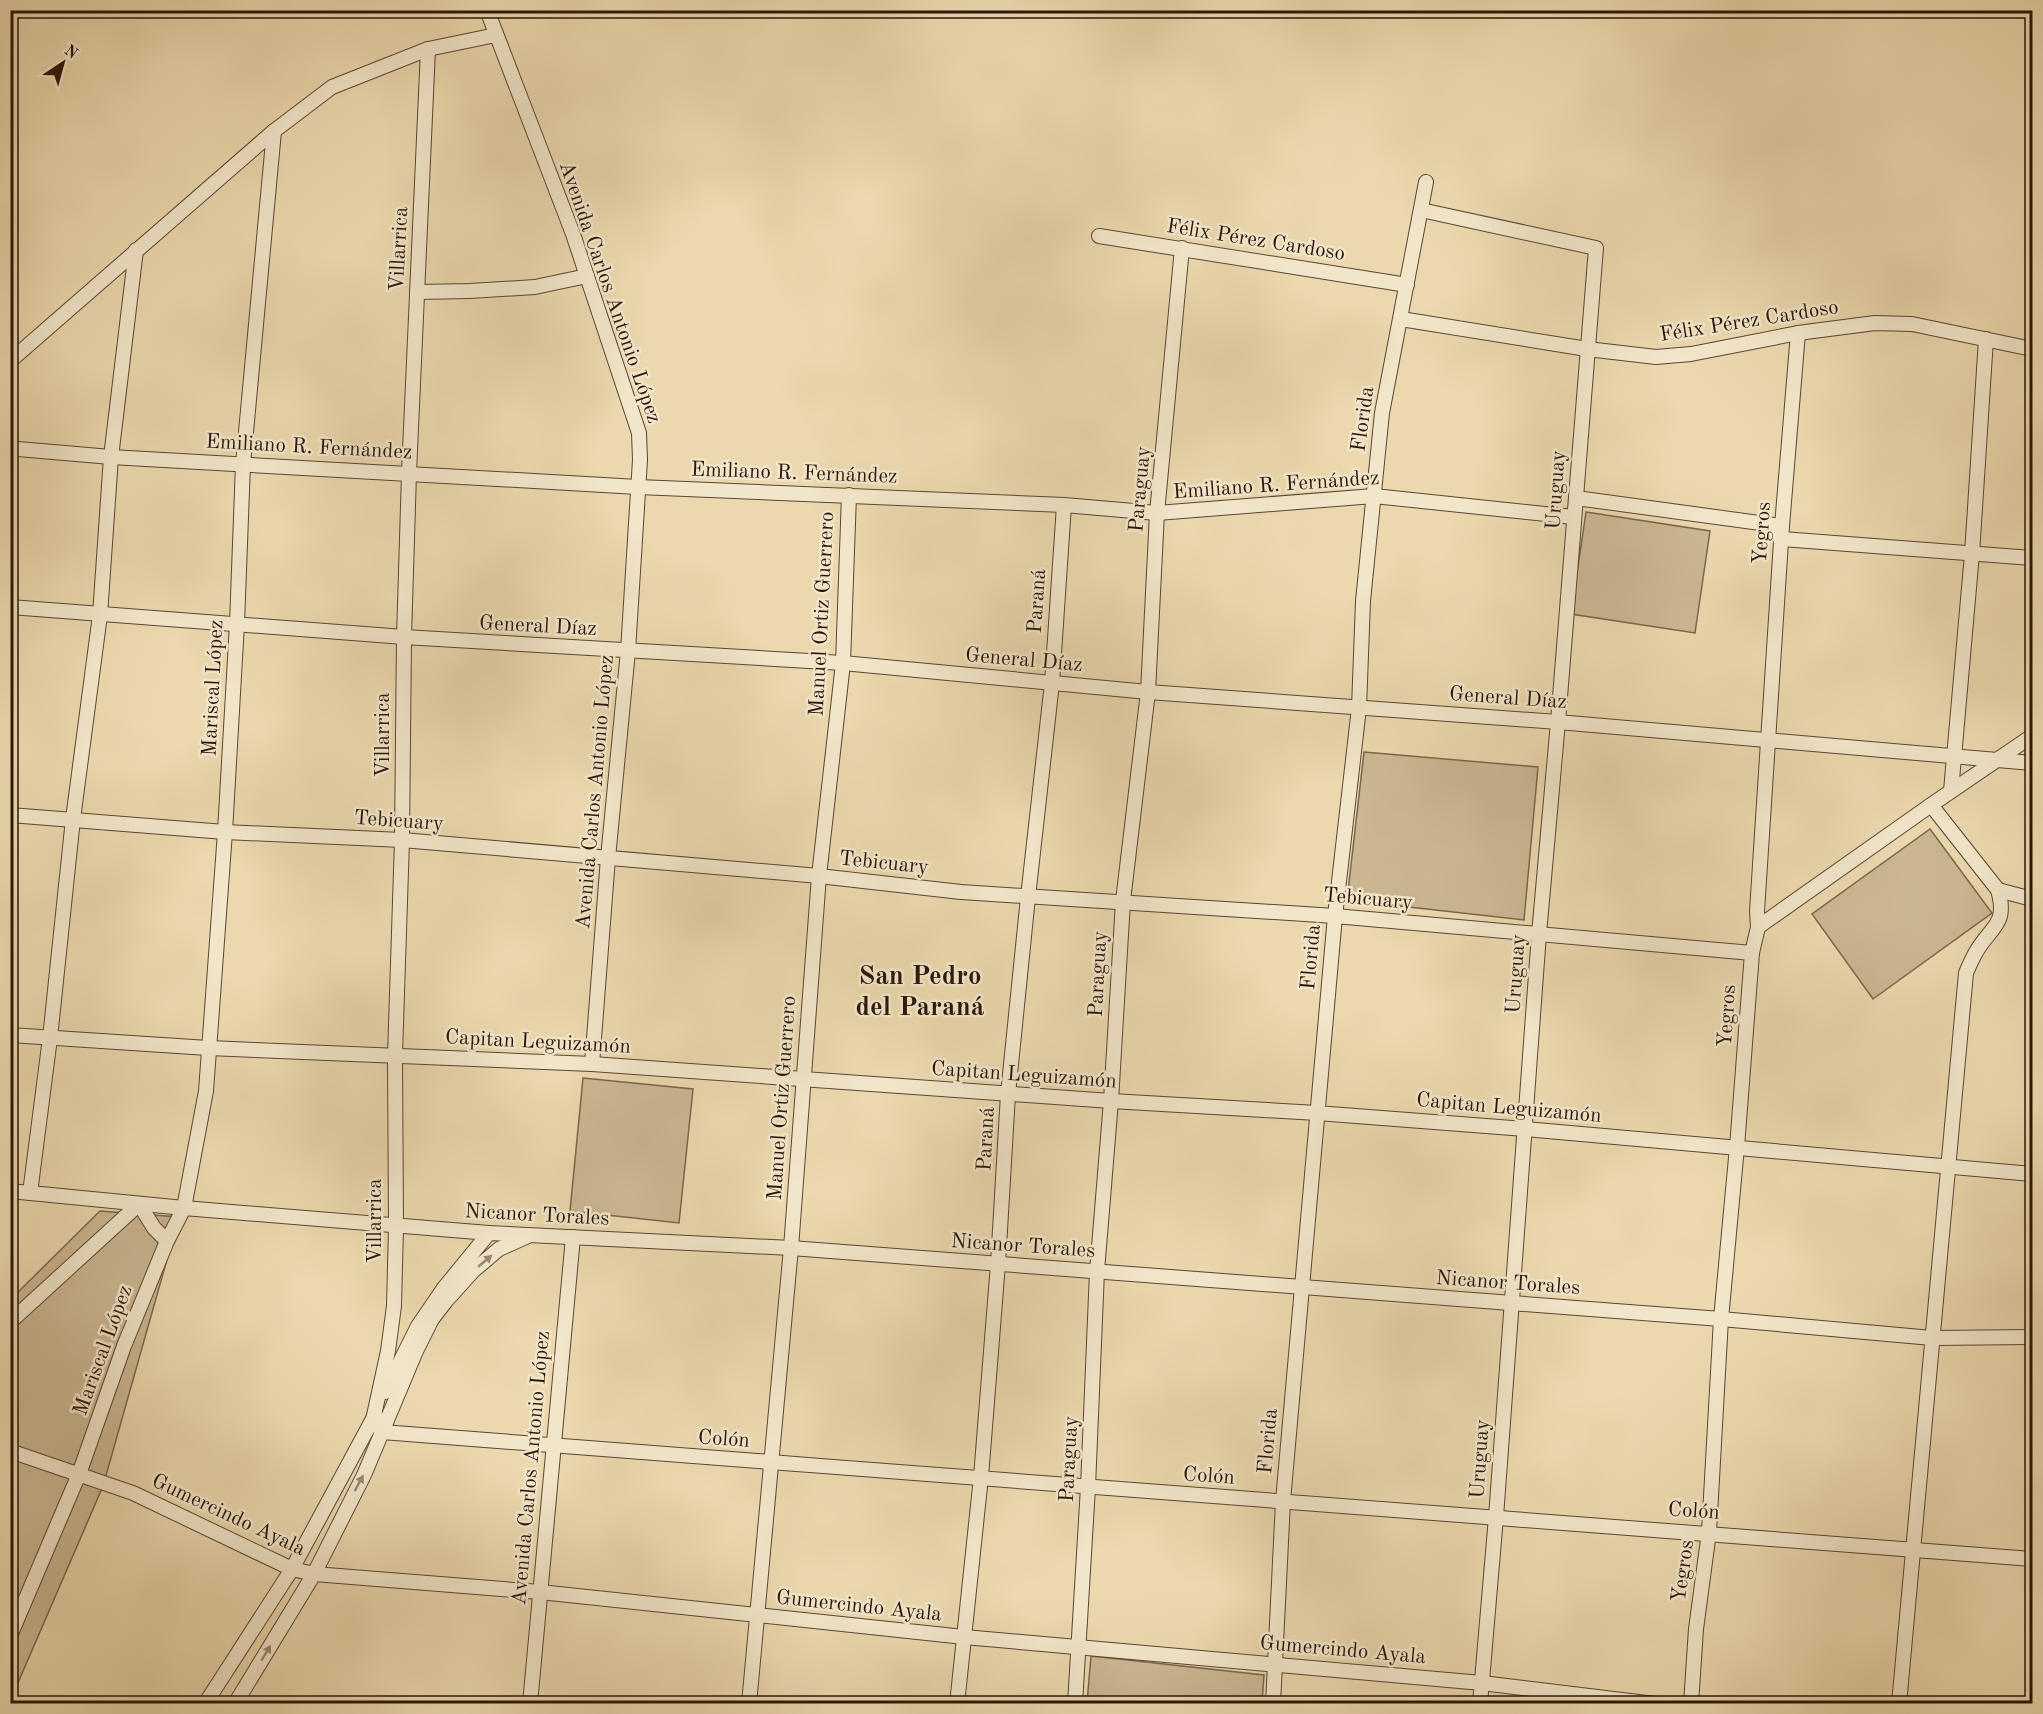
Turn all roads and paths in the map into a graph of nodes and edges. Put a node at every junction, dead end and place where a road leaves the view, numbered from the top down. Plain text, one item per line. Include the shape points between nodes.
1 (488, 10) edge
2 (496, 35) junction
3 (428, 49) junction
4 (274, 131) junction
5 (1426, 182) dead end
6 (1421, 210) junction
7 (1099, 236) dead end
8 (1182, 248) junction
9 (136, 250) junction
10 (587, 276) junction
11 (1407, 285) junction
12 (417, 292) junction
13 (1401, 319) junction
14 (1798, 333) junction
15 (1986, 339) junction
16 (2032, 349) edge
17 (1587, 350) junction
18 (10, 361) edge
19 (10, 450) edge
20 (111, 456) junction
21 (243, 464) junction
22 (409, 473) junction
23 (638, 487) junction
24 (849, 495) junction
25 (1374, 496) junction
26 (1576, 498) junction
27 (1064, 505) junction
28 (1157, 513) junction
29 (1574, 517) junction
30 (1782, 532) junction
31 (1972, 554) junction
32 (2032, 558) edge
33 (10, 607) edge
34 (100, 615) junction
35 (237, 624) junction
36 (404, 637) junction
37 (628, 651) junction
38 (843, 663) junction
39 (1052, 683) junction
40 (1148, 692) junction
41 (1359, 708) junction
42 (1558, 722) junction
43 (2032, 736) edge
44 (1769, 740) junction
45 (1954, 757) junction
46 (1998, 760) junction
47 (2032, 763) edge
48 (1952, 791) junction
49 (1931, 805) junction
50 (10, 815) edge
51 (72, 819) junction
52 (225, 832) junction
53 (402, 840) junction
54 (608, 858) junction
55 (819, 876) junction
56 (1998, 890) junction
57 (1028, 897) junction
58 (2032, 899) edge
59 (1123, 901) junction
60 (1335, 916) junction
61 (1758, 927) junction
62 (1539, 934) junction
63 (1752, 953) junction
64 (10, 1035) edge
65 (50, 1038) junction
66 (208, 1048) junction
67 (395, 1055) junction
68 (592, 1064) junction
69 (804, 1080) junction
70 (1008, 1094) junction
71 (1111, 1101) junction
72 (1317, 1113) junction
73 (1525, 1129) junction
74 (1737, 1147) junction
75 (1949, 1166) junction
76 (2032, 1174) edge
77 (10, 1191) edge
78 (30, 1193) junction
79 (139, 1204) junction
80 (184, 1208) junction
81 (396, 1227) junction
82 (489, 1233) junction
83 (531, 1234) junction
84 (573, 1237) junction
85 (167, 1241) junction
86 (791, 1248) junction
87 (998, 1264) junction
88 (1097, 1271) junction
89 (1301, 1287) junction
90 (1511, 1303) junction
91 (1721, 1319) junction
92 (10, 1322) edge
93 (2032, 1337) edge
94 (1932, 1338) junction
95 (373, 1420) junction
96 (382, 1432) junction
97 (554, 1446) junction
98 (10, 1451) edge
99 (772, 1463) junction
100 (79, 1474) junction
101 (981, 1477) junction
102 (1088, 1487) junction
103 (1284, 1501) junction
104 (1496, 1516) junction
105 (1709, 1532) junction
106 (1914, 1549) junction
107 (2032, 1559) edge
108 (292, 1569) junction
109 (314, 1574) junction
110 (540, 1592) junction
111 (758, 1616) junction
112 (10, 1636) edge
113 (964, 1637) junction
114 (1079, 1647) junction
115 (1275, 1664) junction
116 (1482, 1683) junction
117 (205, 1704) edge
118 (235, 1704) edge
119 (530, 1704) edge
120 (749, 1704) edge
121 (957, 1704) edge
122 (1075, 1704) edge
123 (1273, 1704) edge
124 (1480, 1704) edge
125 (1655, 1704) edge
126 (1691, 1704) edge
127 (1899, 1704) edge

1 - 2 street, Avenida Carlos Antonio López
2 - 3 street
2 - 10 street, Avenida Carlos Antonio López
3 - 4 street via 332,87
3 - 12 street, Villarrica
4 - 9 street
4 - 21 street, Mariscal López
5 - 6 street, Florida
6 - 11 street, Florida
6 - 17 street, Uruguay via 1596,248
7 - 8 street, Félix Pérez Cardoso
8 - 11 street, Félix Pérez Cardoso
8 - 28 street, Paraguay
9 - 18 street
9 - 20 street
10 - 12 street via 535,287
10 - 23 street, Avenida Carlos Antonio López via 639,433
11 - 13 street, Florida
12 - 22 street, Villarrica
13 - 17 street, Félix Pérez Cardoso
13 - 25 street, Florida via 1382,412
14 - 15 street, Félix Pérez Cardoso via 1875,323 1912,324
14 - 17 street, Félix Pérez Cardoso via 1656,357
14 - 30 street, Yegros
15 - 16 street, Félix Pérez Cardoso
15 - 31 street
17 - 26 street, Uruguay
19 - 20 street, Emiliano R. Fernández
20 - 21 street, Emiliano R. Fernández
20 - 34 street
21 - 22 street, Emiliano R. Fernández
21 - 35 street, Mariscal López
22 - 23 street, Emiliano R. Fernández
22 - 36 street, Villarrica
23 - 24 street, Emiliano R. Fernández
23 - 37 street, Avenida Carlos Antonio López
24 - 27 street, Emiliano R. Fernández
24 - 38 street, Manuel Ortiz Guerrero
25 - 28 street, Emiliano R. Fernández
25 - 29 street, Emiliano R. Fernández
25 - 41 street, Florida via 1363,601
26 - 29 street, Uruguay
26 - 30 street
27 - 28 street, Emiliano R. Fernández
27 - 39 street, Paraná
28 - 40 street, Paraguay
29 - 42 street, Uruguay
30 - 31 street
30 - 44 street, Yegros
31 - 32 street
31 - 45 street
33 - 34 street, General Díaz
34 - 35 street, General Díaz
34 - 51 street
35 - 36 street, General Díaz
35 - 52 street, Mariscal López
36 - 37 street, General Díaz
36 - 53 street, Villarrica
37 - 38 street, General Díaz
37 - 54 street, Avenida Carlos Antonio López
38 - 39 street, General Díaz
38 - 55 street, Manuel Ortiz Guerrero
39 - 40 street, General Díaz
39 - 57 street, Paraná
40 - 41 street, General Díaz
40 - 59 street, Paraguay
41 - 42 street, General Díaz
41 - 60 street, Florida
42 - 44 street, General Díaz
42 - 62 street, Uruguay
43 - 46 street
44 - 45 street, General Díaz
44 - 61 street, Yegros
45 - 46 street, General Díaz
45 - 48 street
46 - 47 street, General Díaz
46 - 48 street
48 - 49 street
49 - 56 street
49 - 61 street
50 - 51 street, Tebicuary
51 - 52 street, Tebicuary
51 - 65 street
52 - 53 street, Tebicuary
52 - 66 street, Mariscal López
53 - 54 street, Tebicuary
53 - 67 street, Villarrica
54 - 55 street, Tebicuary
54 - 68 street, Avenida Carlos Antonio López
55 - 57 street, Tebicuary
55 - 69 street, Manuel Ortiz Guerrero
56 - 58 street
56 - 75 street via 2003,907 1997,925 1976,951 1966,973
57 - 59 street, Tebicuary
57 - 70 street, Paraná
59 - 60 street, Tebicuary
59 - 71 street, Paraguay
60 - 62 street, Tebicuary
60 - 72 street, Florida
61 - 63 street, Yegros
62 - 63 street, Tebicuary
62 - 73 street, Uruguay
63 - 74 street, Yegros
64 - 65 street, Capitan Leguizamón
65 - 66 street, Capitan Leguizamón
65 - 78 street
66 - 67 street, Capitan Leguizamón
66 - 80 street, Mariscal López via 206,1091
67 - 68 street, Capitan Leguizamón
67 - 81 street, Villarrica
68 - 69 street, Capitan Leguizamón
69 - 70 street, Capitan Leguizamón
69 - 86 street, Manuel Ortiz Guerrero
70 - 71 street, Capitan Leguizamón
70 - 87 street, Paraná
71 - 72 street, Capitan Leguizamón
71 - 88 street, Paraguay
72 - 73 street, Capitan Leguizamón
72 - 89 street, Florida
73 - 74 street, Capitan Leguizamón
73 - 90 street, Uruguay
74 - 75 street, Capitan Leguizamón
74 - 91 street, Yegros
75 - 76 street, Capitan Leguizamón
75 - 94 street
77 - 78 street, Nicanor Torales
78 - 79 street, Nicanor Torales
79 - 80 street, Nicanor Torales
79 - 85 street
79 - 92 street
80 - 81 street, Nicanor Torales
80 - 85 street, Mariscal López
81 - 82 street, Nicanor Torales
81 - 95 street, Villarrica via 391,1330
82 - 83 street, Nicanor Torales
82 - 95 street, Villarrica via 418,1326
83 - 84 street, Nicanor Torales
96 -> 83 street via 426,1329 446,1301 499,1249
84 - 86 street, Nicanor Torales
84 - 97 street, Avenida Carlos Antonio López
85 - 100 street, Mariscal López via 124,1346
86 - 87 street, Nicanor Torales
86 - 99 street, Manuel Ortiz Guerrero
87 - 88 street, Nicanor Torales
87 - 101 street, Paraná
88 - 89 street, Nicanor Torales
88 - 102 street, Paraguay
89 - 90 street, Nicanor Torales
89 - 103 street, Florida
90 - 91 street, Nicanor Torales
90 - 104 street, Uruguay
91 - 94 street, Nicanor Torales
91 - 105 street, Yegros
93 - 94 street, Nicanor Torales
94 - 106 street
95 - 96 street
95 - 108 street, Villarrica
96 - 97 street, Colón
109 -> 96 street
97 - 99 street, Colón
97 - 110 street, Avenida Carlos Antonio López
98 - 100 street, Gumercindo Ayala
99 - 101 street, Colón
99 - 111 street, Manuel Ortiz Guerrero
100 - 108 street, Gumercindo Ayala via 133,1492
100 - 112 street, Mariscal López
101 - 102 street, Colón
101 - 113 street, Paraná
102 - 103 street, Colón
102 - 114 street, Paraguay
103 - 104 street, Colón
103 - 115 street, Florida
104 - 105 street, Colón
104 - 116 street, Uruguay
105 - 106 street, Colón
105 - 126 street, Yegros
106 - 107 street, Colón
106 - 127 street
108 - 109 street, Gumercindo Ayala
108 - 117 street, Villarrica
109 - 110 street, Gumercindo Ayala
118 -> 109 street
110 - 111 street, Gumercindo Ayala
110 - 119 street, Avenida Carlos Antonio López
111 - 113 street, Gumercindo Ayala
111 - 120 street, Manuel Ortiz Guerrero
113 - 114 street, Gumercindo Ayala
113 - 121 street, Paraná
114 - 115 street, Gumercindo Ayala
114 - 122 street, Paraguay
115 - 116 street, Gumercindo Ayala
115 - 123 street, Florida
116 - 124 street, Uruguay
116 - 125 street, Gumercindo Ayala

